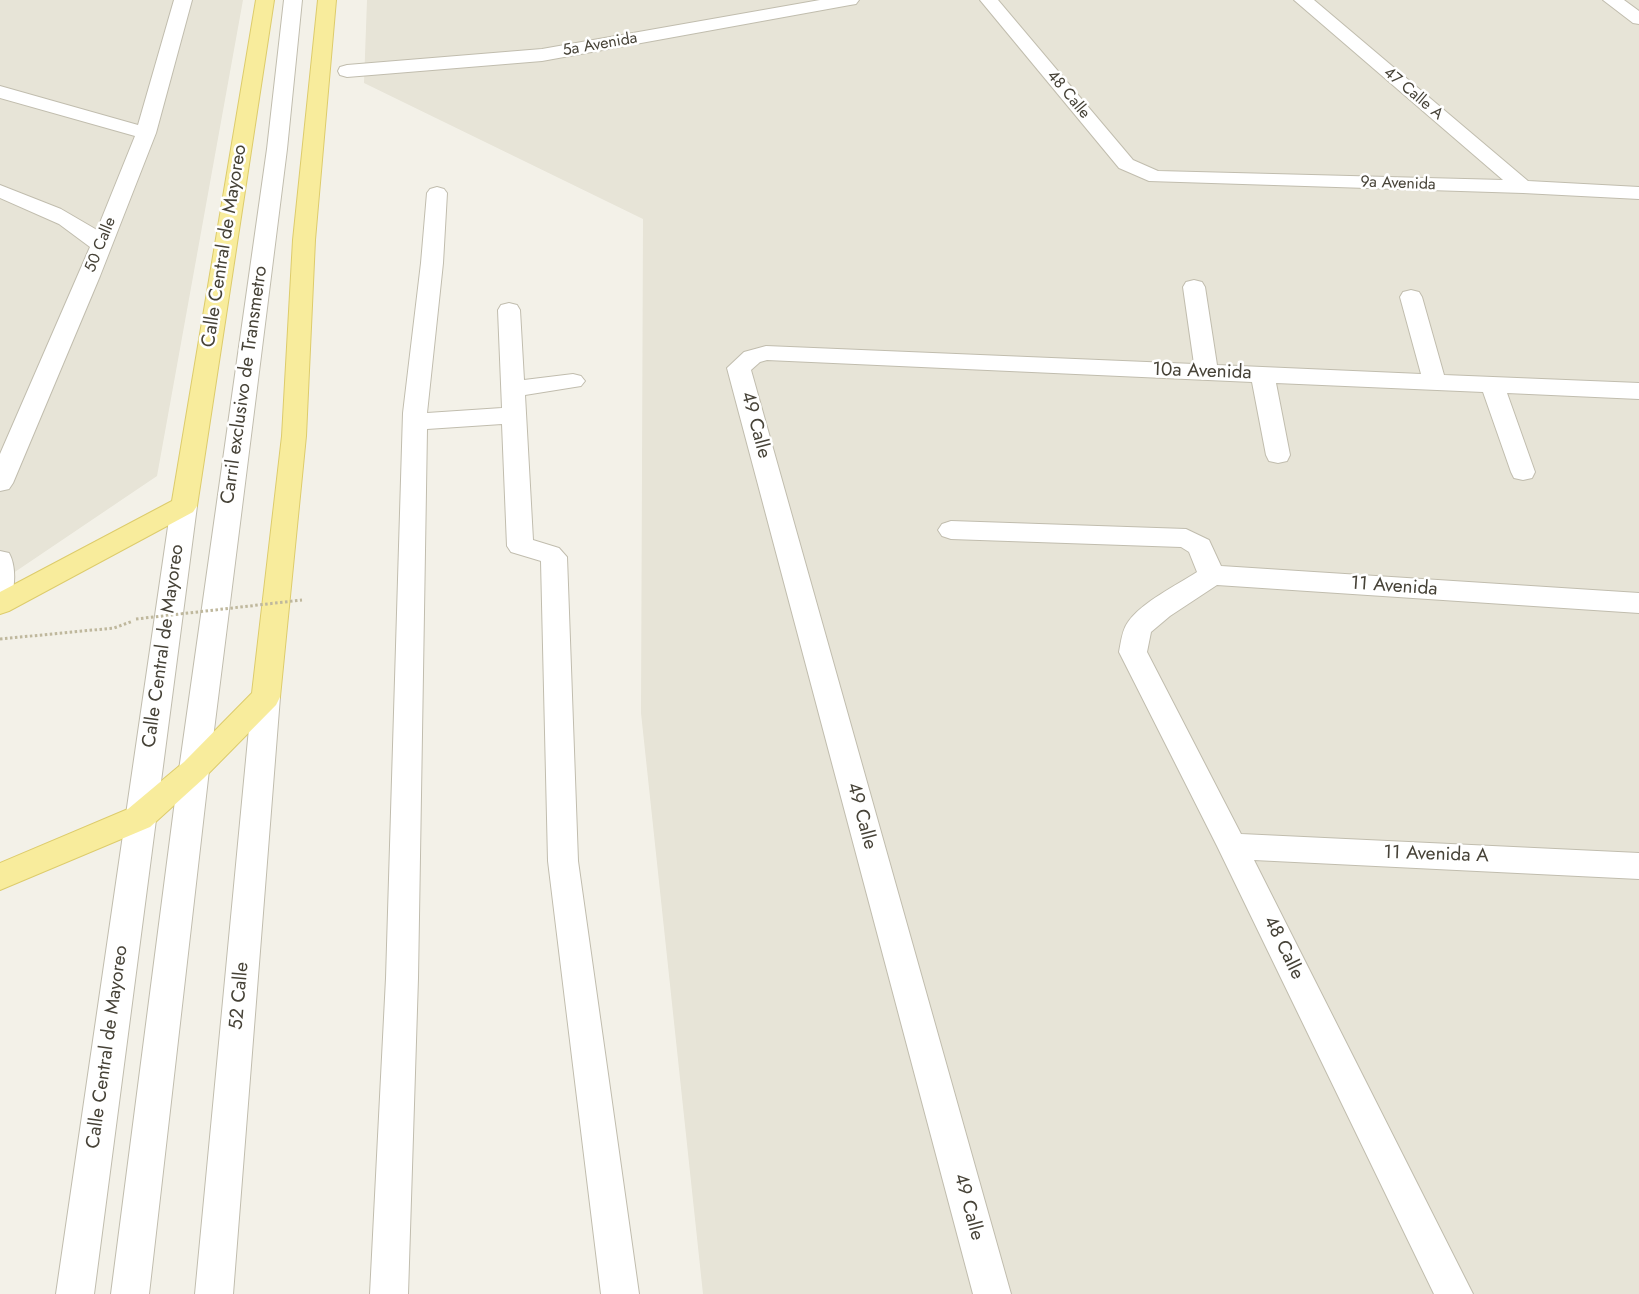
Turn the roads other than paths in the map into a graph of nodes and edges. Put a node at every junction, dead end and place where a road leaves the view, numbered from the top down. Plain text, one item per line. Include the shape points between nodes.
1 (183, 0) edge
2 (265, 0) edge
3 (293, 0) edge
4 (327, 0) edge
5 (850, 0) edge
6 (989, 0) edge
7 (1303, 0) edge
8 (1612, 0) edge
9 (1639, 19) edge
10 (347, 71) dead end
11 (0, 92) edge
12 (146, 133) junction
13 (1156, 177) joint
14 (1523, 187) junction
15 (0, 190) edge
16 (437, 193) dead end
17 (1639, 193) edge
18 (100, 246) junction
19 (1194, 287) dead end
20 (1411, 296) dead end
21 (509, 310) dead end
22 (766, 354) joint
23 (1207, 373) junction
24 (1263, 375) junction
25 (573, 381) dead end
26 (1435, 382) junction
27 (1493, 386) junction
28 (1639, 390) edge
29 (513, 402) junction
30 (415, 422) junction
31 (1278, 455) dead end
32 (1523, 472) dead end
33 (0, 483) edge
34 (184, 506) junction
35 (951, 530) dead end
36 (0, 560) edge
37 (1212, 575) junction
38 (0, 593) edge
39 (1639, 603) edge
40 (266, 698) junction
41 (194, 770) junction
42 (139, 818) junction
43 (1232, 846) junction
44 (1639, 866) edge
45 (0, 877) edge
46 (75, 1294) edge
47 (130, 1294) edge
48 (214, 1294) edge
49 (389, 1294) edge
50 (620, 1294) edge
51 (992, 1294) edge
52 (1454, 1294) edge

1 - 12 street, 50 Calle
2 - 34 main road, Calle Central de Mayoreo
3 - 41 street, Carril exclusivo de Transmetro via 277,149
4 - 40 main road via 304,240 294,436
5 - 10 street, 5a Avenida via 542,55
6 - 13 street, 48 Calle via 1126,164
7 - 14 street, 47 Calle A
8 - 9 street
11 - 12 street
12 - 18 street, 50 Calle
13 - 14 street, 9a Avenida
14 - 17 street, 9a Avenida
15 - 18 street via 73,223
16 - 30 street
18 - 33 street, 50 Calle
19 - 23 street
20 - 26 street
21 - 29 street
22 - 23 street, 10a Avenida
22 - 51 street, 49 Calle via 752,357 739,368
23 - 24 street, 10a Avenida
24 - 26 street, 10a Avenida
24 - 31 street
25 - 29 street
26 - 27 street, 10a Avenida
27 - 28 street, 10a Avenida
27 - 32 street
29 - 30 street
29 - 50 street via 520,546 554,557 563,861
30 - 49 street via 402,978
34 - 38 main road
34 - 42 street, Calle Central de Mayoreo
35 - 37 street via 1186,538 1200,546
36 - 38 street
37 - 39 street, 11 Avenida
37 - 43 street, 48 Calle via 1160,609 1138,628 1133,652
40 - 41 main road
40 - 48 street, 52 Calle
41 - 42 main road
41 - 47 street, Carril exclusivo de Transmetro
42 - 45 main road
42 - 46 street, Calle Central de Mayoreo
43 - 44 street, 11 Avenida A
43 - 52 street, 48 Calle

